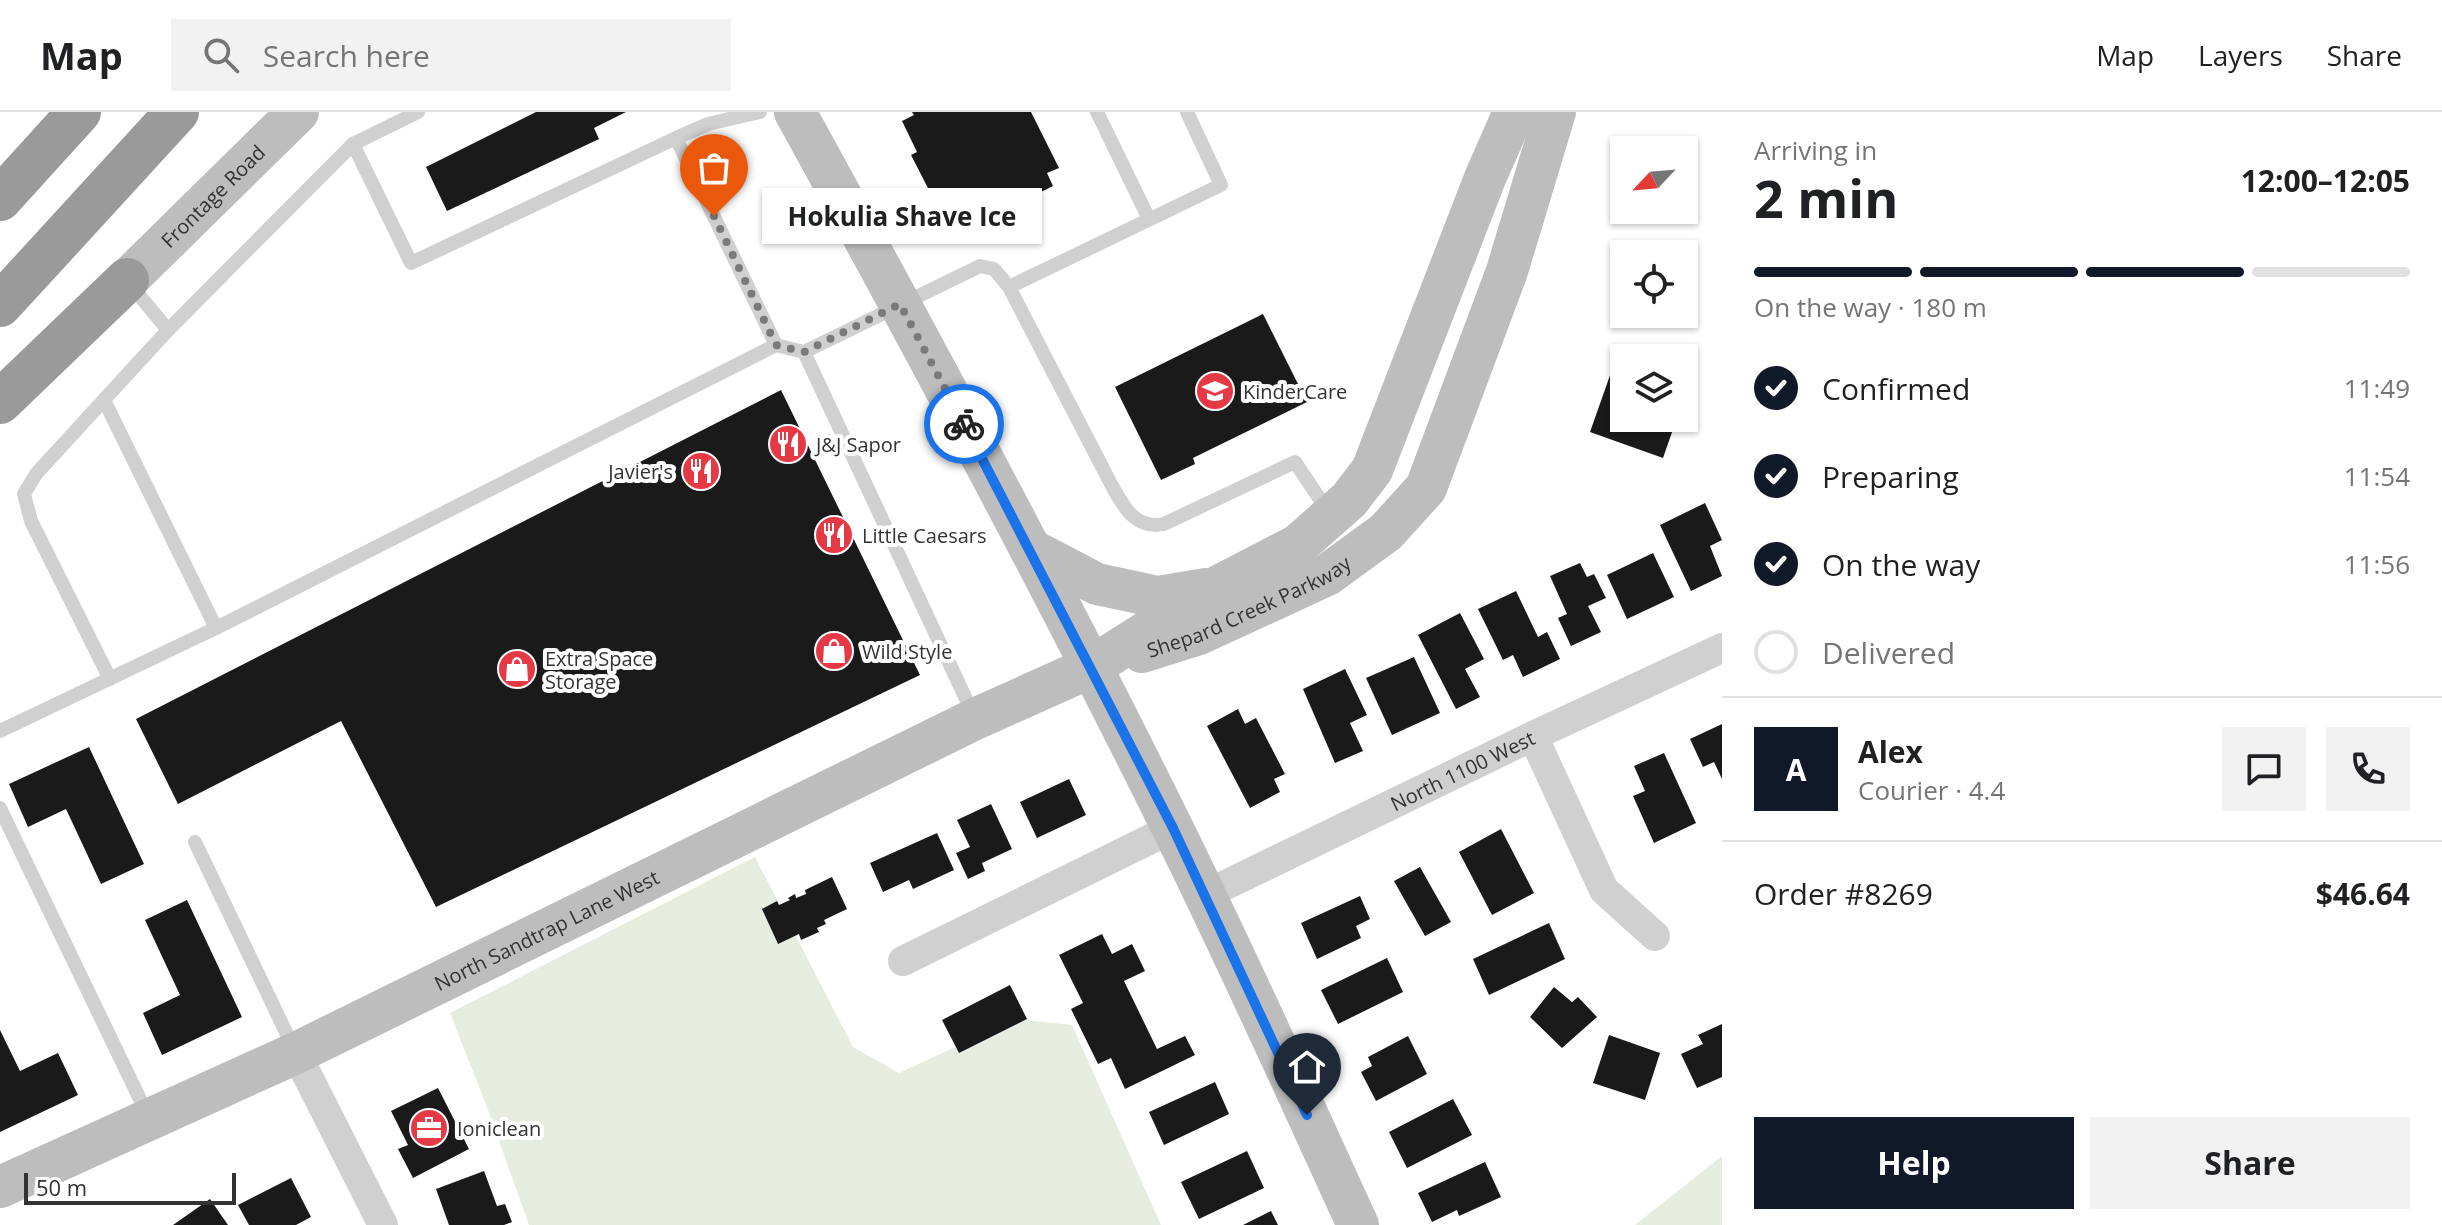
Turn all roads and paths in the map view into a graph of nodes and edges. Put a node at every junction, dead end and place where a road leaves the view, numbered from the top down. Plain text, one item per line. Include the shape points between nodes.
1 (79, 112) edge
2 (177, 112) edge
3 (301, 112) edge
4 (418, 112) edge
5 (760, 112) edge
6 (795, 112) edge
7 (1097, 112) edge
8 (1187, 112) edge
9 (1514, 112) edge
10 (1555, 112) edge
11 (705, 118) edge
12 (676, 138) junction
13 (353, 144) junction
14 (0, 199) edge
15 (1149, 219) junction
16 (127, 280) junction
17 (1009, 287) junction
18 (900, 304) junction
19 (0, 305) edge
20 (168, 330) junction
21 (776, 345) junction
22 (804, 352) junction
23 (104, 400) junction
24 (0, 402) edge
25 (1332, 517) junction
26 (1030, 549) junction
27 (1219, 586) junction
28 (216, 628) junction
29 (1722, 648) edge
30 (1091, 667) junction
31 (110, 679) junction
32 (975, 719) junction
33 (0, 731) edge
34 (1533, 736) junction
35 (0, 808) edge
36 (1173, 828) junction
37 (195, 842) dead end
38 (1205, 895) junction
39 (1655, 936) dead end
40 (903, 961) dead end
41 (296, 1053) junction
42 (149, 1119) junction
43 (0, 1187) edge
44 (383, 1225) edge
45 (1358, 1225) edge

1 - 14 highway
2 - 19 highway
3 - 16 street, Frontage Road
4 - 13 lane
5 - 11 lane
6 - 18 street
7 - 15 lane
8 - 15 lane via 1221,185
9 - 25 street, Shepard Creek Parkway via 1381,452 1362,485
10 - 30 street, Shepard Creek Parkway via 1507,271 1426,488 1386,532 1327,575 1199,634
11 - 12 lane
12 - 13 lane via 411,263
12 - 21 lane
13 - 20 lane
15 - 17 lane
16 - 20 lane
16 - 24 highway
17 - 18 lane via 994,269 980,266
17 - 25 lane via 1120,502 1135,519 1164,524 1295,462
18 - 22 lane
18 - 26 street
20 - 23 lane
21 - 22 lane
21 - 28 lane
22 - 32 lane
23 - 28 lane
23 - 31 lane via 24,494 31,521
25 - 27 street, Shepard Creek Parkway via 1298,545
26 - 27 street via 1097,584 1158,597
26 - 30 street
27 - 30 street, Shepard Creek Parkway
28 - 31 lane
29 - 34 street, North 1100 West
30 - 32 street, North Sandtrap Lane West
30 - 36 street
31 - 33 lane
32 - 41 street, North Sandtrap Lane West
34 - 38 street, North 1100 West
34 - 39 street via 1604,890
35 - 42 lane
36 - 38 street
36 - 40 street
37 - 41 lane
38 - 45 street
41 - 42 street, North Sandtrap Lane West
41 - 44 street
42 - 43 street, North Sandtrap Lane West

